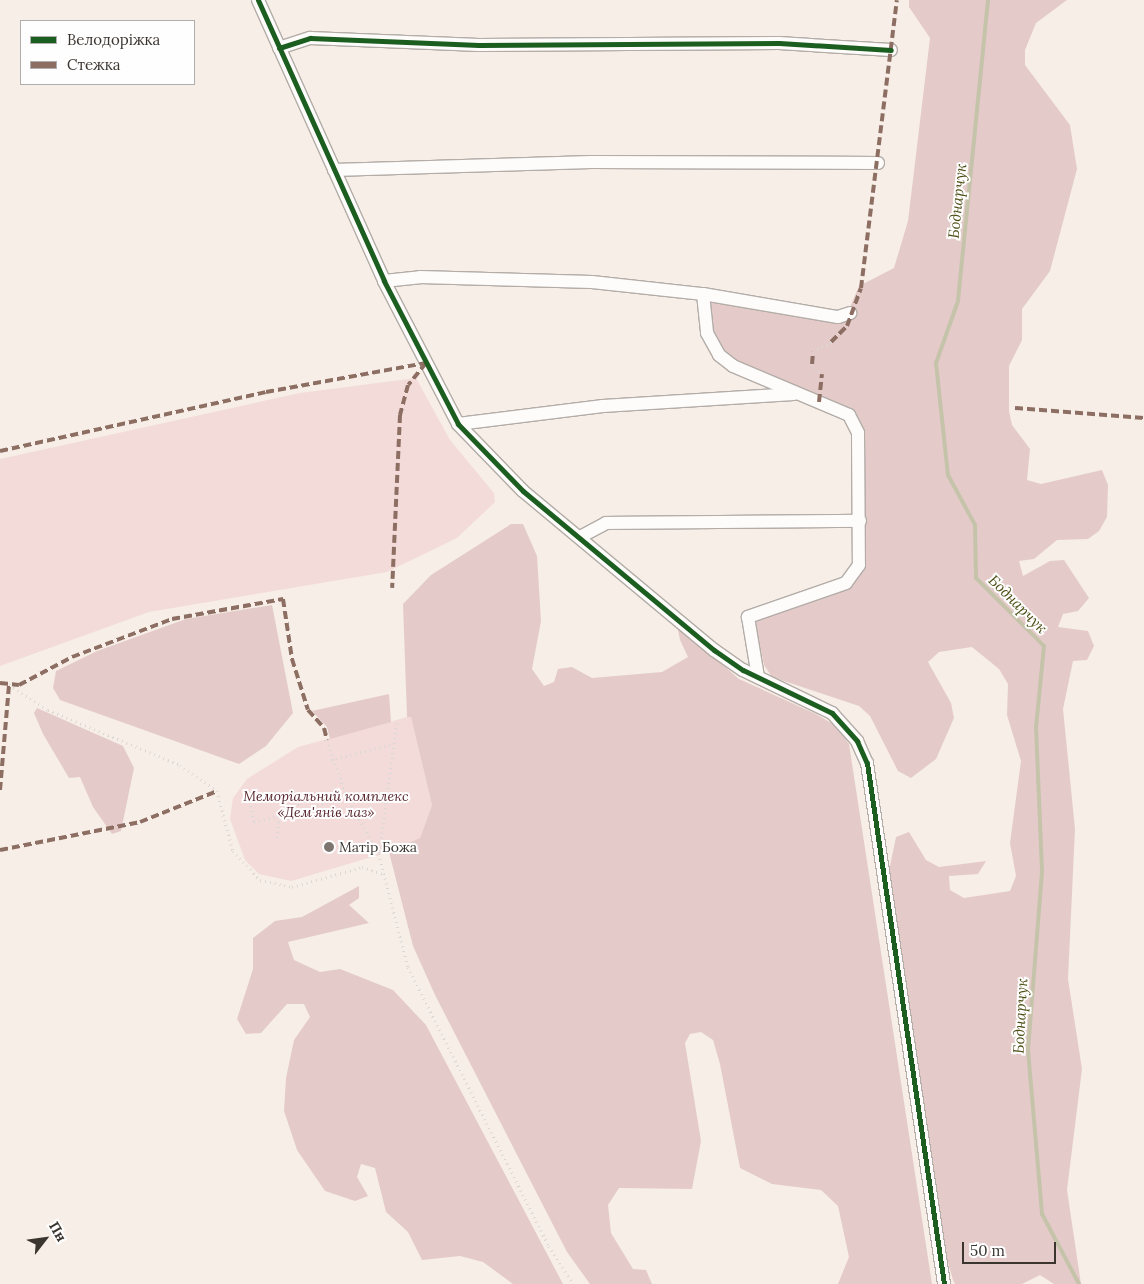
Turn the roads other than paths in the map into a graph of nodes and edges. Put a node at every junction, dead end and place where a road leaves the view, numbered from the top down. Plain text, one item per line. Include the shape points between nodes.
1 (258, 0) edge
2 (279, 48) junction
3 (891, 50) dead end
4 (878, 163) dead end
5 (334, 170) junction
6 (384, 281) junction
7 (703, 294) junction
8 (850, 313) dead end
9 (796, 394) junction
10 (458, 424) junction
11 (860, 521) junction
12 (580, 536) junction
13 (758, 677) junction
14 (944, 1284) edge

1 - 2 street
2 - 3 street via 310,38 479,44 779,43
2 - 5 street
4 - 5 street via 591,162
5 - 6 street
6 - 7 street via 420,277 592,282
6 - 10 street
7 - 8 street via 838,317
7 - 9 street via 707,333 719,355
9 - 10 street via 603,406
9 - 11 street via 849,415 855,422
10 - 12 street via 523,491
11 - 12 street via 606,523
11 - 13 street via 860,565 846,583 748,617
12 - 13 street via 714,650
13 - 14 street via 832,713 847,726 867,763

